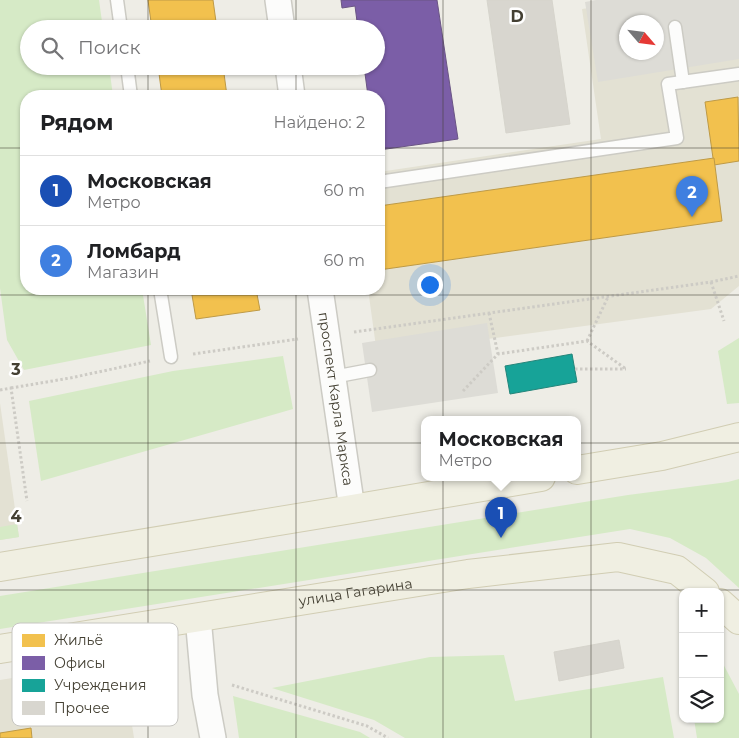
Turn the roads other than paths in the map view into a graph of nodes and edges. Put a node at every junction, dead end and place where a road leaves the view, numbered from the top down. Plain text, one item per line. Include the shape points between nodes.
1 (117, 0) edge
2 (278, 0) edge
3 (120, 20) edge
4 (281, 20) edge
5 (674, 27) dead end
6 (739, 74) edge
7 (128, 75) edge
8 (289, 75) edge
9 (683, 82) junction
10 (131, 90) edge
11 (291, 90) edge
12 (385, 181) edge
13 (161, 295) edge
14 (321, 295) edge
15 (171, 357) road end
16 (370, 370) dead end
17 (333, 377) junction
18 (739, 437) edge
19 (581, 469) edge
20 (517, 481) edge
21 (352, 510) junction
22 (0, 567) edge
23 (700, 588) edge
24 (724, 607) edge
25 (198, 617) junction
26 (739, 620) edge
27 (161, 623) edge
28 (213, 738) edge

1 - 3 lane
2 - 4 street
5 - 9 lane
6 - 9 lane
7 - 10 lane
8 - 11 street
9 - 12 lane via 668,84 677,138
13 - 15 lane
14 - 17 street, проспект Карла Маркса
16 - 17 lane
17 - 21 street, проспект Карла Маркса
18 - 19 main road via 662,456
20 - 21 main road
21 - 22 main road
23 - 25 main road, улица Гагарина via 676,570 618,557 468,574
24 - 26 main road
25 - 27 main road, улица Гагарина
25 - 28 street via 205,695

